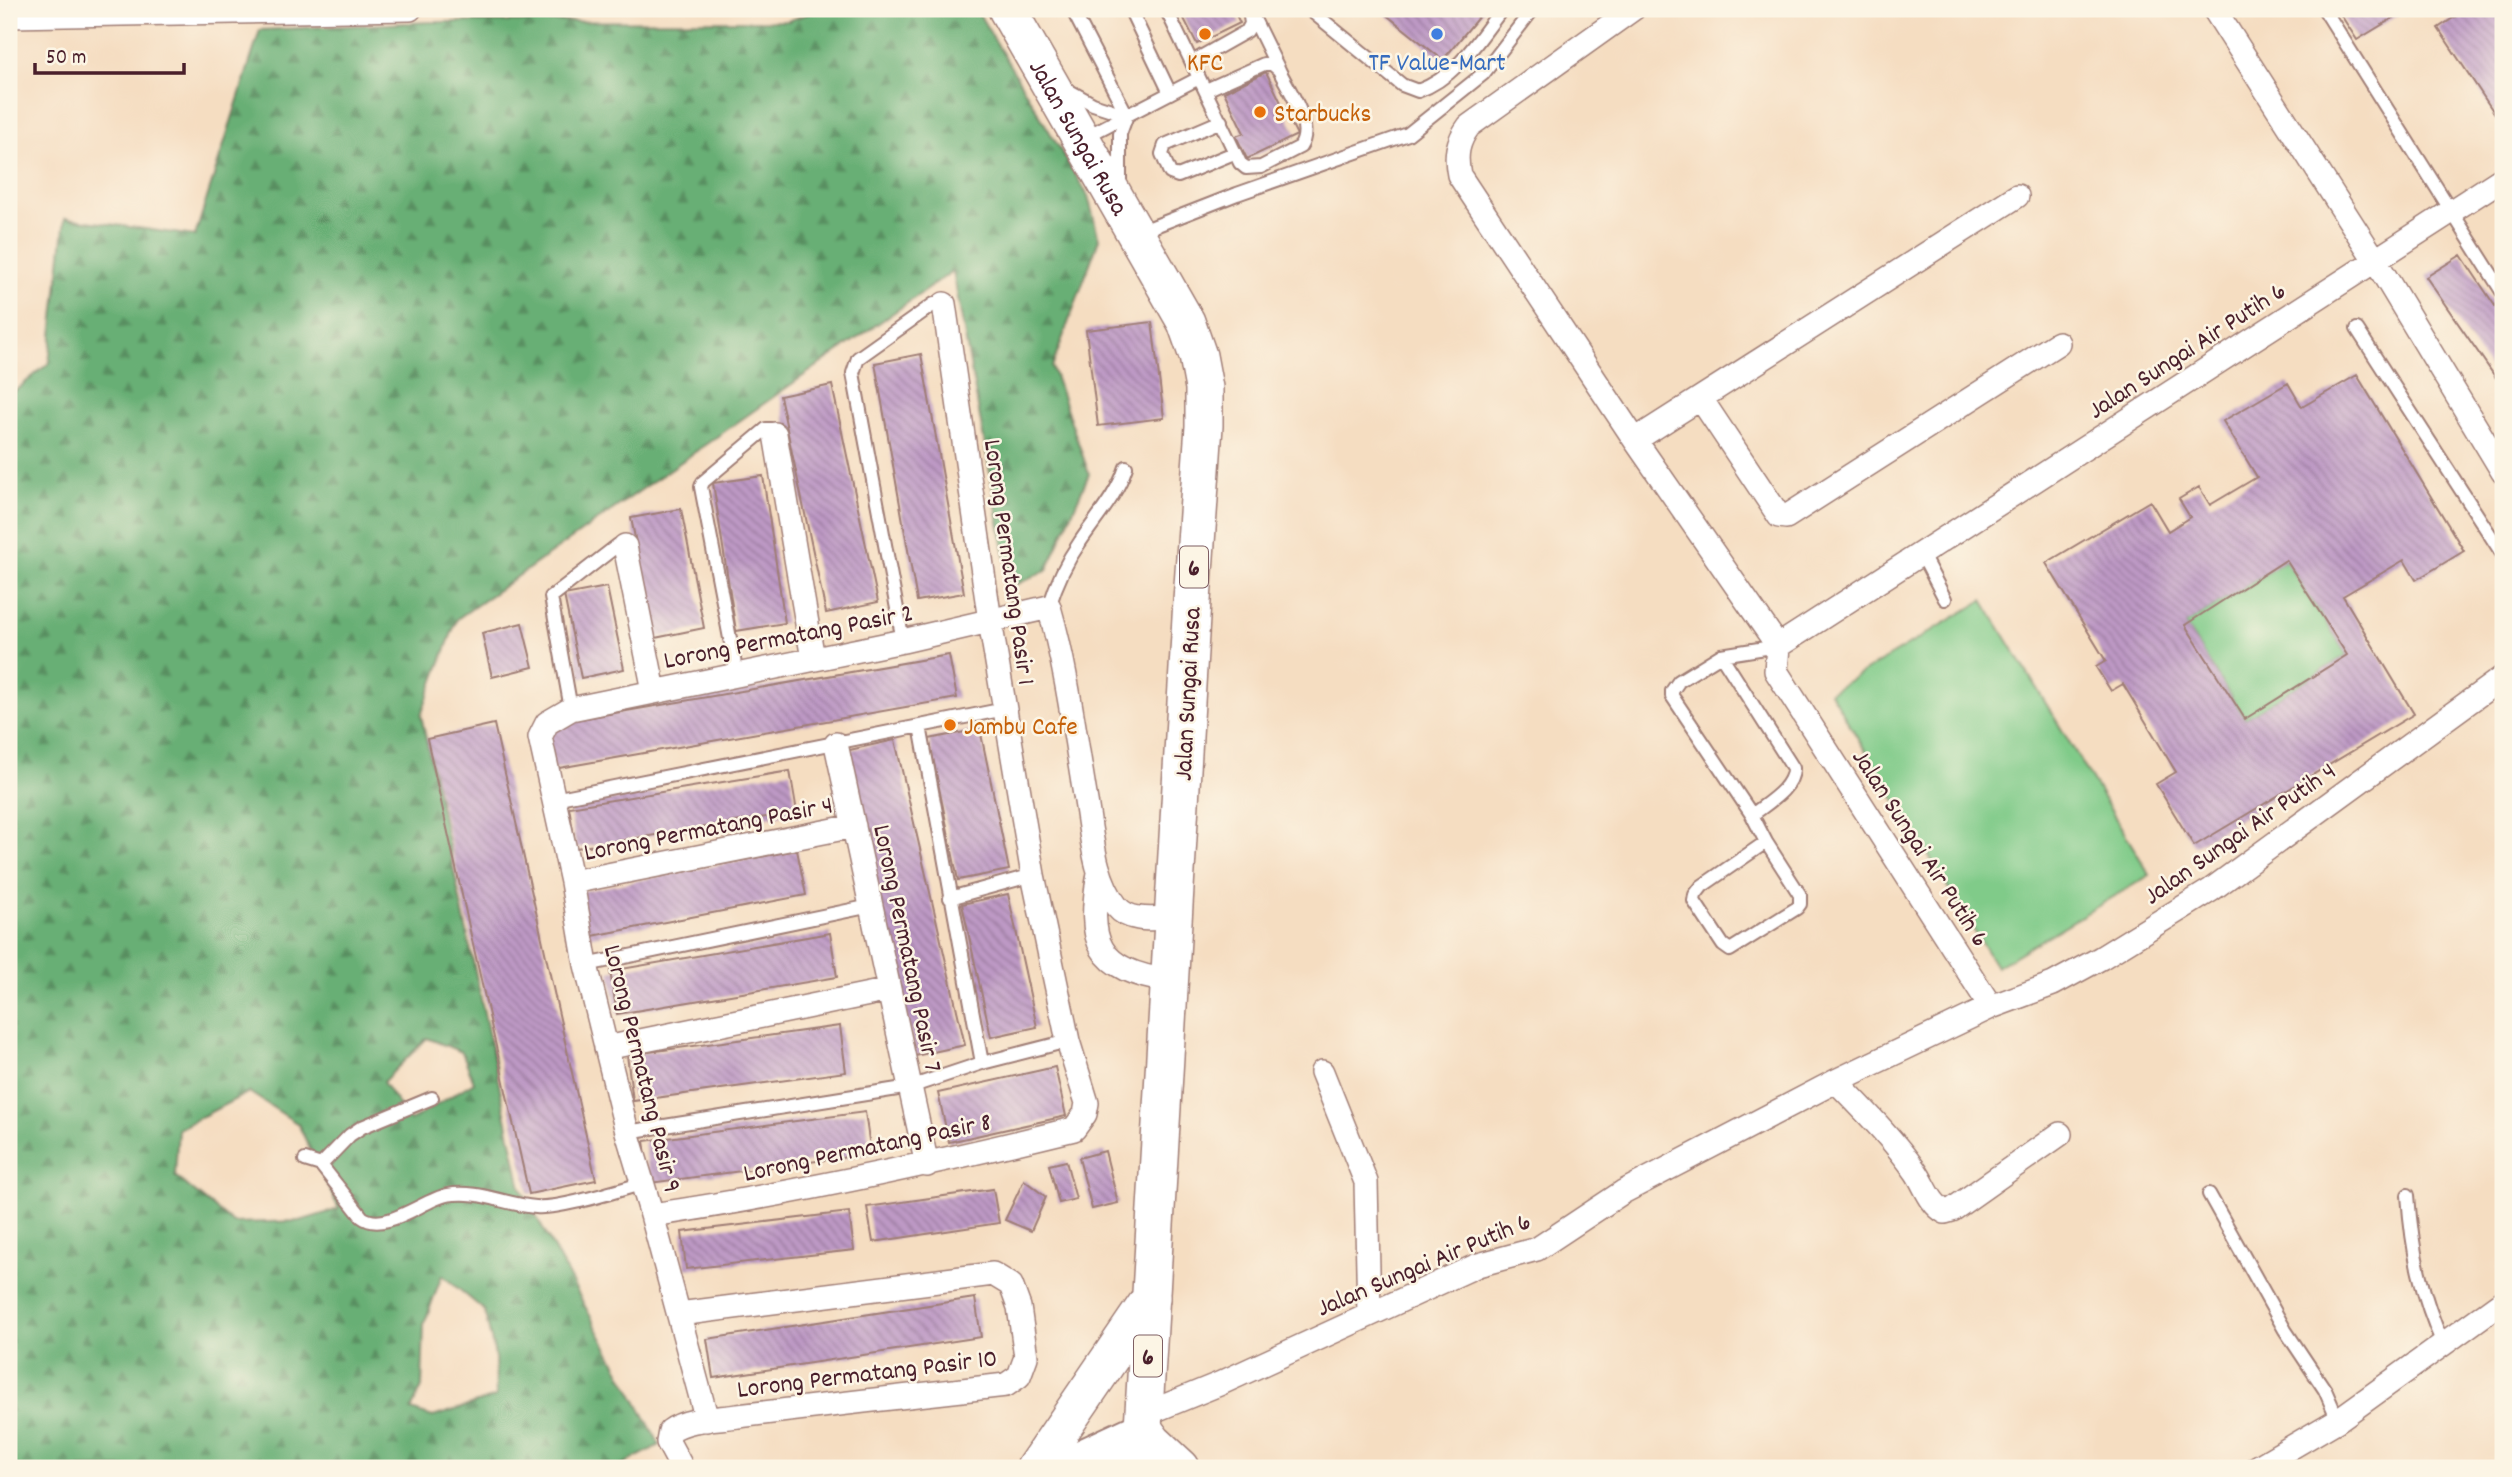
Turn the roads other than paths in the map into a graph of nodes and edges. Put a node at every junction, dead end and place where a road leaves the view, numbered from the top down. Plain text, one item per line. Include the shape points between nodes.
1 (410, 9) edge
2 (1007, 9) edge
3 (1072, 9) edge
4 (1130, 9) edge
5 (1166, 9) edge
6 (1309, 9) edge
7 (1502, 9) edge
8 (1533, 9) edge
9 (1633, 9) edge
10 (2214, 9) edge
11 (2324, 9) edge
12 (1250, 10) edge
13 (107, 12) edge
14 (9, 16) edge
15 (1192, 62) junction
16 (1279, 70) junction
17 (1046, 77) junction
18 (1199, 78) junction
19 (1206, 90) junction
20 (1170, 93) junction
21 (1127, 115) junction
22 (1221, 121) junction
23 (1081, 140) junction
24 (1234, 153) junction
25 (2503, 177) edge
26 (2017, 197) dead end
27 (2452, 210) junction
28 (1127, 223) junction
29 (2375, 260) junction
30 (2503, 293) edge
31 (944, 304) joint
32 (2357, 329) dead end
33 (2058, 343) dead end
34 (1701, 398) junction
35 (775, 434) joint
36 (1635, 440) junction
37 (1126, 467) dead end
38 (2503, 472) edge
39 (625, 546) joint
40 (1921, 553) junction
41 (2503, 555) edge
42 (1945, 599) dead end
43 (1049, 607) junction
44 (990, 621) junction
45 (903, 642) junction
46 (1778, 646) junction
47 (1721, 655) junction
48 (813, 659) junction
49 (737, 675) junction
50 (2503, 677) edge
51 (654, 691) junction
52 (571, 709) junction
53 (1005, 709) junction
54 (920, 726) junction
55 (542, 728) joint
56 (836, 744) junction
57 (554, 799) junction
58 (1752, 815) junction
59 (854, 827) junction
60 (1766, 842) junction
61 (1099, 873) junction
62 (1033, 875) junction
63 (572, 882) junction
64 (950, 898) junction
65 (871, 906) junction
66 (1173, 918) junction
67 (586, 965) junction
68 (1169, 982) junction
69 (889, 990) junction
70 (1991, 1007) junction
71 (1068, 1041) junction
72 (606, 1048) junction
73 (982, 1063) junction
74 (1322, 1072) dead end
75 (1836, 1081) junction
76 (910, 1087) junction
77 (432, 1098) dead end
78 (1085, 1114) joint
79 (627, 1132) junction
80 (2060, 1134) dead end
81 (305, 1160) dead end
82 (321, 1165) junction
83 (927, 1165) junction
84 (641, 1184) junction
85 (2209, 1194) dead end
86 (2408, 1195) dead end
87 (652, 1214) junction
88 (1152, 1297) junction
89 (2503, 1301) edge
90 (678, 1314) junction
91 (1369, 1314) junction
92 (2444, 1346) junction
93 (707, 1420) junction
94 (2338, 1420) junction
95 (1143, 1422) junction
96 (1065, 1464) edge
97 (682, 1468) edge
98 (1035, 1468) edge
99 (1180, 1468) edge
100 (2256, 1468) edge

1 - 13 street
2 - 17 main road, Jalan Sungai Rusa / 6
3 - 21 lane
4 - 20 lane
5 - 15 lane
6 - 7 lane via 1402,85 1418,91 1448,75
8 - 28 lane via 1483,74 1408,134 1237,194
9 - 36 street via 1469,126 1460,139 1457,165 1462,182
10 - 29 street
11 - 27 lane
12 - 15 lane via 1247,31
12 - 16 lane
13 - 14 street
15 - 18 lane
16 - 19 lane via 1264,64
16 - 24 lane via 1306,126 1304,141 1254,169 1246,168
17 - 21 lane via 1093,104
17 - 23 main road, Jalan Sungai Rusa / 6
18 - 19 lane
18 - 20 lane
19 - 22 lane
20 - 21 lane
21 - 23 lane
21 - 28 lane via 1119,141
22 - 24 lane
22 - 24 lane via 1166,145 1162,154 1170,173 1178,176
23 - 28 main road, Jalan Sungai Rusa / 6
25 - 27 street, Jalan Sungai Air Putih 6
26 - 34 street
27 - 29 street, Jalan Sungai Air Putih 6
27 - 30 lane
28 - 66 main road, Jalan Sungai Rusa / 6 via 1186,322 1204,388
29 - 38 street
29 - 40 street, Jalan Sungai Air Putih 6
31 - 44 street, Lorong Permatang Pasir 1
31 - 45 lane via 934,304 858,358 853,373
32 - 41 lane
33 - 34 street via 1786,517 1779,516
34 - 36 street
35 - 48 street
35 - 49 lane via 766,429 701,487
36 - 46 street
37 - 43 lane via 1116,491 1077,546
39 - 51 street
39 - 52 lane via 618,545 551,597
40 - 42 lane
40 - 46 street, Jalan Sungai Air Putih 6
43 - 44 street, Lorong Permatang Pasir 2
43 - 61 street
44 - 45 street, Lorong Permatang Pasir 2
44 - 53 street, Lorong Permatang Pasir 1
45 - 48 street, Lorong Permatang Pasir 2
46 - 47 lane
46 - 70 street, Jalan Sungai Air Putih 6 via 1776,671
47 - 58 lane via 1793,768 1789,784
47 - 58 lane via 1679,681 1672,696
48 - 49 street, Lorong Permatang Pasir 2
49 - 51 street, Lorong Permatang Pasir 2
50 - 70 street, Jalan Sungai Air Putih 4 via 2211,890 2053,984
51 - 52 street, Lorong Permatang Pasir 2
52 - 55 street, Lorong Permatang Pasir 2
53 - 54 lane
53 - 62 street, Lorong Permatang Pasir 1
54 - 56 lane
54 - 64 lane
55 - 57 street, Lorong Permatang Pasir 9
56 - 57 lane
56 - 59 street, Lorong Permatang Pasir 7
57 - 63 street, Lorong Permatang Pasir 9
58 - 60 lane
59 - 63 street, Lorong Permatang Pasir 4
59 - 65 street, Lorong Permatang Pasir 7
60 - 60 lane via 1695,895 1694,901 1730,950 1800,904 1800,895
61 - 66 street via 1118,908 1127,915
61 - 68 street via 1094,918 1097,940 1122,969
62 - 64 lane
62 - 71 street, Lorong Permatang Pasir 1
63 - 67 street, Lorong Permatang Pasir 9
64 - 73 lane
65 - 67 lane
65 - 69 street, Lorong Permatang Pasir 7
66 - 68 main road, Jalan Sungai Rusa / 6
67 - 72 street, Lorong Permatang Pasir 9
68 - 88 main road, Jalan Sungai Rusa / 6
69 - 72 street
69 - 76 street, Lorong Permatang Pasir 7
70 - 75 street, Jalan Sungai Air Putih 6
71 - 73 lane
71 - 78 street, Lorong Permatang Pasir 1 via 1087,1103
72 - 79 street, Lorong Permatang Pasir 9
73 - 76 lane
74 - 91 street via 1366,1182
75 - 80 street via 1890,1139 1945,1212
75 - 91 street, Jalan Sungai Air Putih 6 via 1623,1192 1537,1249 1478,1265
76 - 79 lane
76 - 83 street, Lorong Permatang Pasir 7
77 - 82 lane via 362,1127
78 - 83 street, Lorong Permatang Pasir 8 via 1074,1129
79 - 84 street, Lorong Permatang Pasir 9
81 - 82 lane
82 - 84 lane via 368,1222 387,1221 445,1195 470,1192 546,1207
83 - 87 street, Lorong Permatang Pasir 8
84 - 87 street, Lorong Permatang Pasir 9
85 - 94 lane via 2285,1330 2325,1390
86 - 92 lane via 2416,1269
87 - 90 street, Lorong Permatang Pasir 9
88 - 95 main road, Jalan Sungai Rusa / 6
88 - 98 main road
89 - 92 street
90 - 93 street, Lorong Permatang Pasir 9
90 - 93 street, Lorong Permatang Pasir 10 via 986,1275 1001,1277 1011,1285 1019,1307 1026,1357 1019,1376 1006,1385
91 - 95 street, Jalan Sungai Air Putih 6
92 - 94 street
93 - 97 street, Lorong Permatang Pasir 10 via 670,1431 668,1442
94 - 100 street
95 - 96 main road
95 - 99 main road via 1153,1442
96 - 99 main road via 1144,1460

